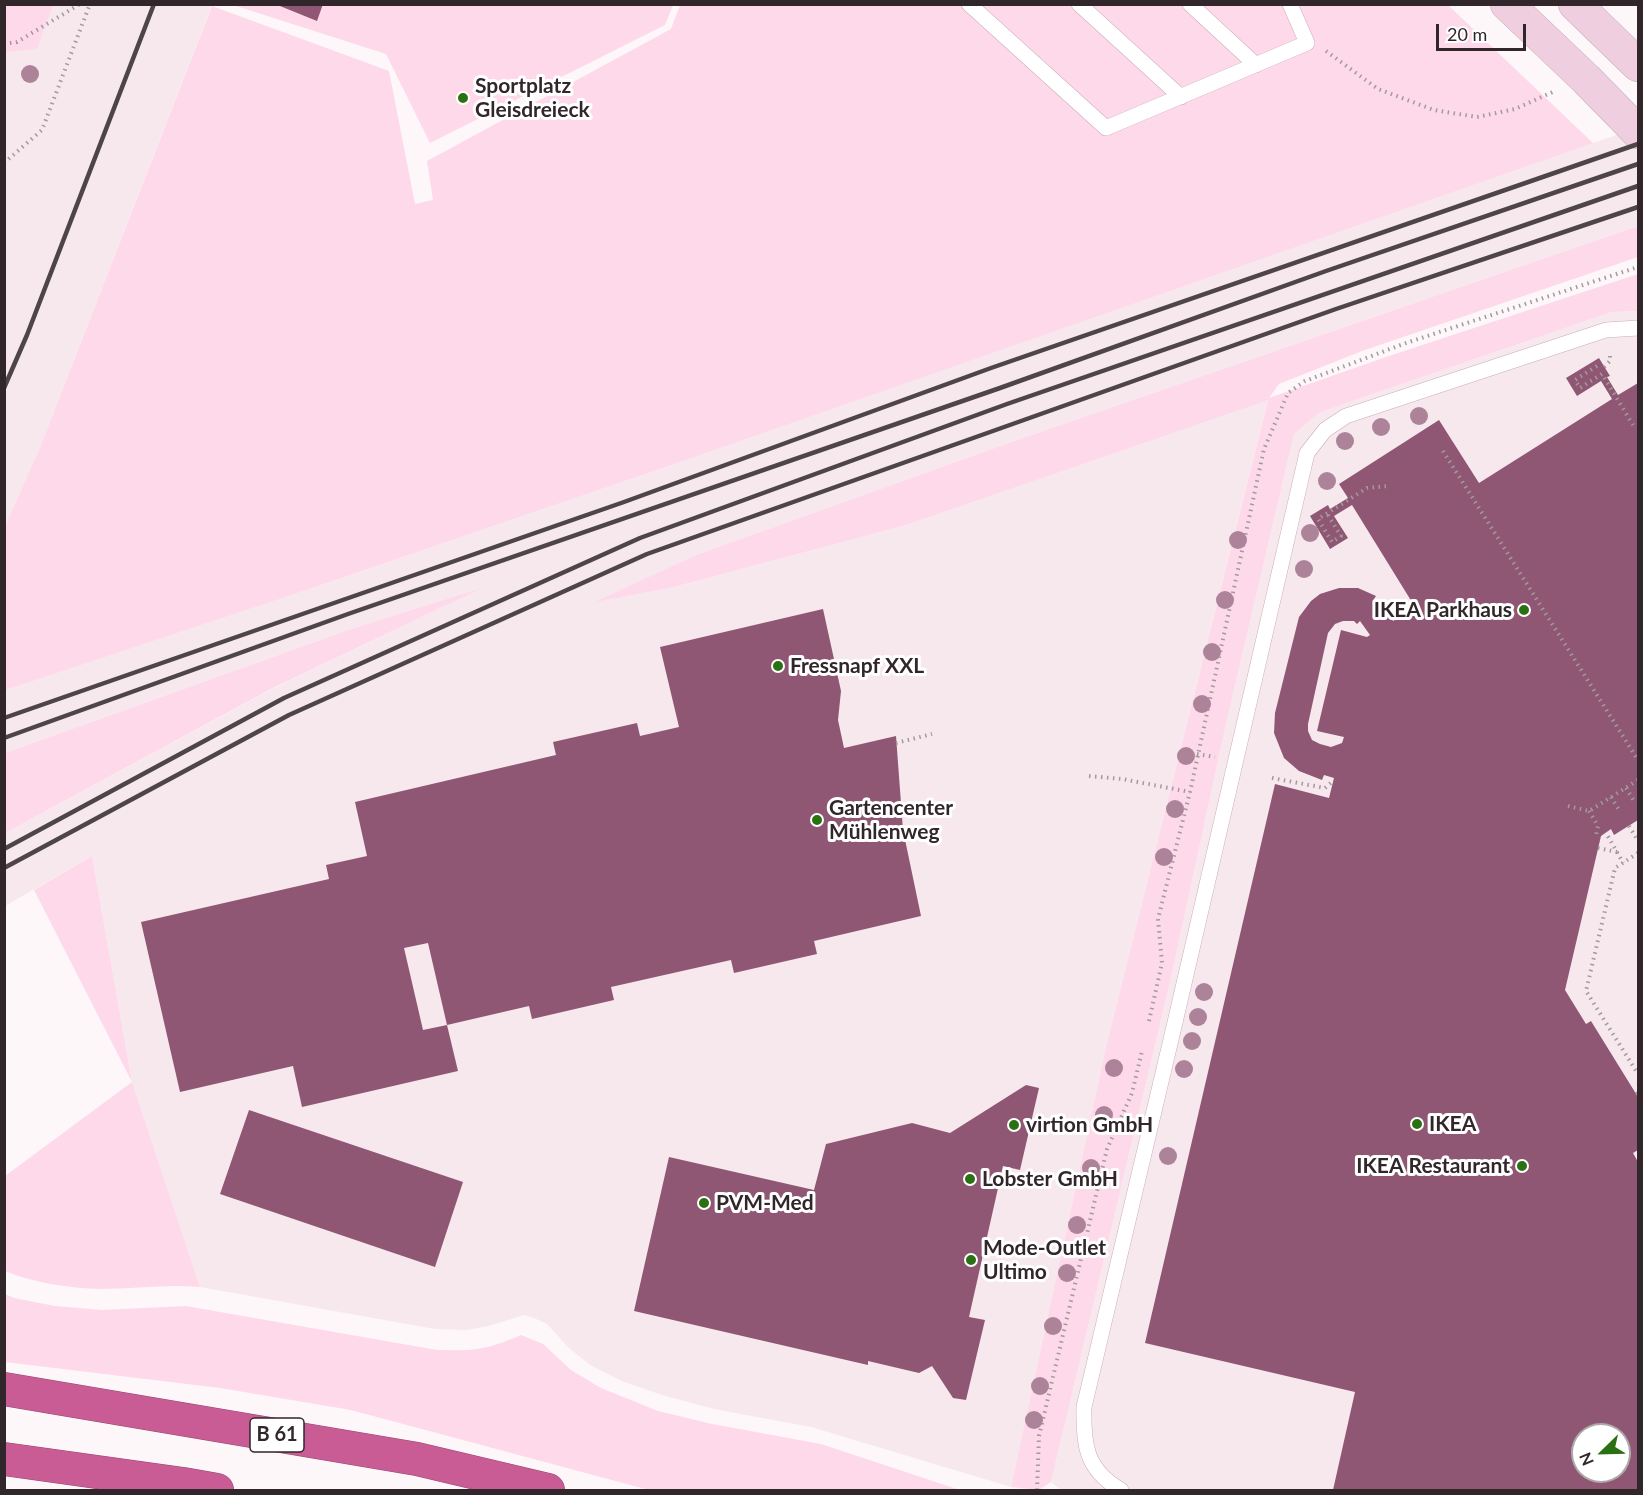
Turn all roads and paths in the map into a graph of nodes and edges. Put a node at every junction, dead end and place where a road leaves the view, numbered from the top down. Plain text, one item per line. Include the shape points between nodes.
1 (80, 4) edge
2 (90, 4) edge
3 (969, 4) edge
4 (1079, 4) edge
5 (1190, 4) edge
6 (1290, 4) edge
7 (1507, 4) edge
8 (1575, 4) edge
9 (1307, 43) junction
10 (4, 44) edge
11 (1256, 65) junction
12 (1638, 65) edge
13 (1556, 90) dead end
14 (1181, 97) junction
15 (1638, 132) edge
16 (4, 163) edge
17 (1638, 328) edge
18 (1597, 366) dead end
19 (1633, 425) dead end
20 (1443, 451) dead end
21 (1388, 486) dead end
22 (1328, 515) dead end
23 (932, 734) dead end
24 (896, 743) dead end
25 (1197, 754) dead end
26 (1218, 758) dead end
27 (1638, 760) edge
28 (1089, 776) dead end
29 (1272, 778) dead end
30 (1638, 780) edge
31 (1333, 781) dead end
32 (1626, 788) junction
33 (1190, 792) dead end
34 (1611, 797) junction
35 (1634, 801) dead end
36 (1568, 806) dead end
37 (1619, 810) dead end
38 (1589, 811) junction
39 (1629, 826) dead end
40 (1606, 833) dead end
41 (1596, 835) dead end
42 (1638, 842) edge
43 (1598, 848) dead end
44 (1617, 852) junction
45 (1638, 853) edge
46 (1623, 863) junction
47 (1638, 1074) edge
48 (4, 1389) edge
49 (4, 1459) edge
50 (218, 1491) edge
51 (548, 1491) edge
52 (1121, 1491) edge

1 - 10 path via 17,42
2 - 16 path via 42,130
3 - 14 lane via 1106,128
4 - 14 lane
5 - 11 lane
6 - 9 lane
7 - 15 main road
8 - 12 main road
9 - 11 lane
9 - 13 path via 1323,48 1378,89 1434,110 1477,117 1515,109
11 - 14 lane
17 - 52 lane via 1606,330 1346,417 1325,430 1307,453 1084,1407 1086,1452 1105,1480
18 - 19 path via 1575,380 1580,388 1602,374
20 - 27 path
21 - 22 path via 1367,488 1318,519 1332,542 1341,536
23 - 24 path
25 - 26 path
28 - 33 path
29 - 31 path via 1325,788
30 - 32 path
32 - 34 path
32 - 35 path
34 - 37 path
34 - 38 path
36 - 38 path
38 - 41 path via 1598,826
39 - 42 path
40 - 44 path
43 - 44 path
44 - 46 path
45 - 46 path
46 - 47 path via 1615,868 1586,991
48 - 51 highway, B 61 via 417,1459
49 - 50 highway

